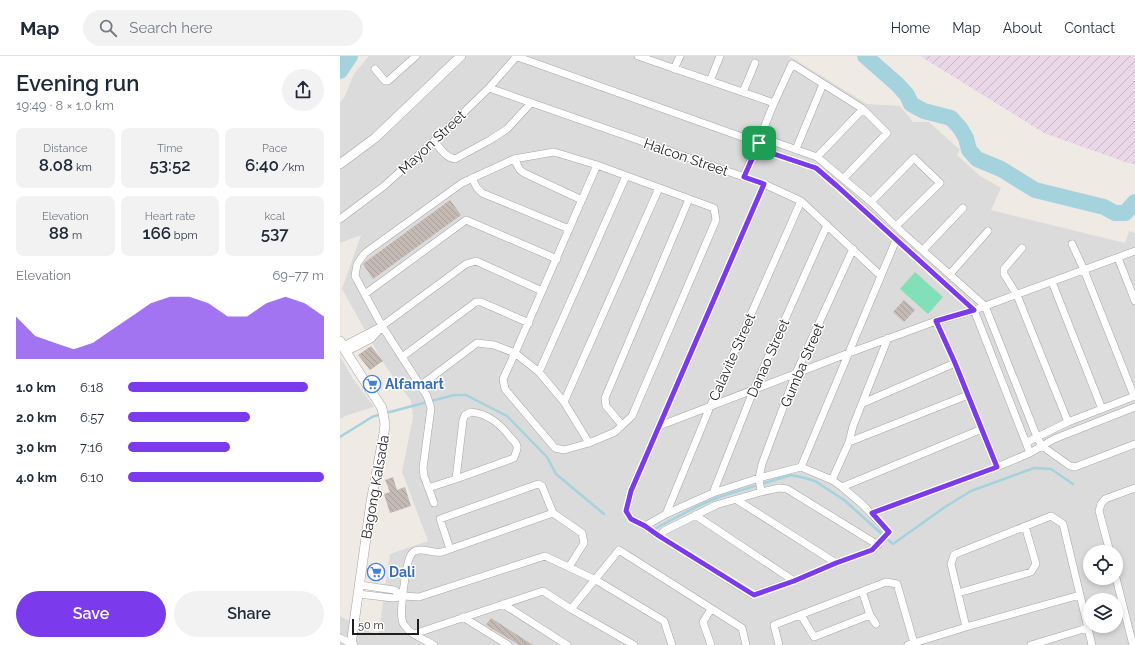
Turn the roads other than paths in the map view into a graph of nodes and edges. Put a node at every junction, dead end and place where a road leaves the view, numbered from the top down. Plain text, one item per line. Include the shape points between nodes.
1 (461, 56) edge
2 (516, 56) edge
3 (640, 56) edge
4 (680, 56) edge
5 (720, 56) edge
6 (413, 57) edge
7 (755, 63) dead end
8 (375, 69) dead end
9 (674, 69) junction
10 (710, 81) junction
11 (824, 84) junction
12 (489, 88) junction
13 (743, 92) junction
14 (531, 103) junction
15 (774, 103) junction
16 (863, 109) junction
17 (434, 142) junction
18 (759, 143) junction
19 (796, 149) junction
20 (817, 157) junction
21 (514, 159) junction
22 (340, 164) edge
23 (597, 165) junction
24 (626, 176) junction
25 (744, 177) junction
26 (472, 178) junction
27 (844, 178) junction
28 (764, 184) junction
29 (659, 188) junction
30 (689, 199) junction
31 (582, 200) junction
32 (802, 201) junction
33 (871, 202) junction
34 (963, 208) dead end
35 (340, 219) edge
36 (827, 226) junction
37 (896, 226) junction
38 (569, 229) junction
39 (988, 231) dead end
40 (896, 240) junction
41 (1072, 244) dead end
42 (1022, 248) dead end
43 (853, 249) junction
44 (923, 250) junction
45 (1135, 251) edge
46 (1118, 258) junction
47 (556, 259) junction
48 (1084, 270) junction
49 (950, 274) junction
50 (881, 276) junction
51 (1052, 282) junction
52 (542, 292) junction
53 (365, 294) junction
54 (1017, 295) junction
55 (1135, 301) edge
56 (985, 306) junction
57 (974, 310) junction
58 (936, 321) junction
59 (529, 323) junction
60 (382, 326) junction
61 (888, 338) junction
62 (343, 346) edge
63 (515, 353) junction
64 (849, 353) junction
65 (402, 358) junction
66 (955, 363) junction
67 (539, 372) junction
68 (796, 373) junction
69 (420, 386) junction
70 (754, 389) junction
71 (968, 395) junction
72 (1135, 396) edge
73 (564, 402) junction
74 (862, 403) junction
75 (710, 407) junction
76 (1135, 407) edge
77 (1102, 409) junction
78 (1068, 422) junction
79 (622, 426) junction
80 (659, 426) junction
81 (982, 429) junction
82 (1037, 437) junction
83 (849, 442) junction
84 (1027, 442) junction
85 (589, 443) junction
86 (1135, 444) edge
87 (1042, 446) junction
88 (1030, 452) junction
89 (801, 467) junction
90 (997, 467) junction
91 (456, 479) junction
92 (832, 480) junction
93 (760, 485) junction
94 (842, 487) junction
95 (428, 488) junction
96 (1135, 488) edge
97 (713, 493) junction
98 (737, 500) junction
99 (434, 503) dead end
100 (553, 513) junction
101 (872, 513) junction
102 (666, 514) junction
103 (695, 515) junction
104 (645, 526) junction
105 (1025, 526) junction
106 (659, 536) junction
107 (878, 544) junction
108 (1108, 545) edge
109 (450, 549) junction
110 (836, 563) junction
111 (569, 567) junction
112 (596, 580) junction
113 (794, 581) junction
114 (1118, 585) edge
115 (359, 590) junction
116 (862, 591) junction
117 (958, 592) junction
118 (1080, 595) junction
119 (403, 596) junction
120 (503, 604) junction
121 (1083, 607) edge
122 (571, 609) junction
123 (711, 609) junction
124 (801, 615) junction
125 (870, 615) junction
126 (463, 617) junction
127 (876, 624) dead end
128 (966, 627) junction
129 (1083, 629) edge
130 (1089, 633) edge
131 (414, 634) junction
132 (340, 638) edge
133 (911, 644) edge
134 (352, 645) edge
135 (434, 645) edge
136 (508, 645) edge
137 (566, 645) edge
138 (634, 645) edge
139 (672, 645) edge
140 (711, 645) edge
141 (746, 645) edge
142 (779, 645) edge
143 (1031, 645) edge
144 (1092, 645) edge
145 (1133, 645) edge

1 - 22 street via 375,138
2 - 12 street, Mayon Street
2 - 18 street
3 - 9 street
4 - 9 street
5 - 10 street
6 - 8 street via 388,81 385,81
7 - 13 street
9 - 10 street
10 - 13 street
11 - 15 street via 792,64
11 - 16 street
11 - 19 street
12 - 14 street, Halcon Street
12 - 17 street, Mayon Street
13 - 15 street
14 - 17 street via 507,129 455,159 451,159
14 - 25 street, Halcon Street
15 - 18 street
16 - 20 street
16 - 27 street via 887,133
17 - 35 street, Mayon Street via 384,186
18 - 19 street via 769,140
18 - 25 street
18 - 40 street via 765,151 816,168
19 - 20 street
20 - 27 street
21 - 23 street via 554,152
21 - 26 street
21 - 31 street via 524,173
23 - 24 street
23 - 31 street
24 - 29 street
24 - 67 street
25 - 28 street, Halcon Street
26 - 38 street via 482,193
26 - 53 street via 365,254 357,264 355,276
27 - 33 street
28 - 32 street, Halcon Street
28 - 80 street
29 - 30 street
29 - 73 street
30 - 79 street via 605,398 606,406
30 - 79 street via 714,208 716,220 632,416
31 - 38 street
32 - 36 street, Halcon Street
32 - 75 street, Calavite Street
33 - 37 street
33 - 37 street via 914,158 940,183
34 - 44 street
36 - 43 street, Halcon Street
36 - 70 street, Danao Street
37 - 44 street
38 - 47 street
39 - 49 street
40 - 50 street
40 - 57 street
41 - 48 street
42 - 54 street via 1004,269
43 - 50 street, Halcon Street
43 - 68 street, Gumba Street
44 - 49 street
45 - 46 street
46 - 48 street
46 - 55 street
47 - 52 street
47 - 53 street via 466,220
48 - 51 street
48 - 72 street
49 - 56 street
50 - 64 street
51 - 54 street
51 - 77 street
52 - 59 street
52 - 60 street via 476,261 466,264
53 - 60 street
54 - 56 street
54 - 78 street
56 - 57 street
56 - 82 street
57 - 58 street
57 - 84 street
58 - 61 street
58 - 66 street
59 - 63 street
59 - 65 street via 476,302
60 - 62 street via 370,339
60 - 65 street
61 - 64 street
61 - 74 street
62 - 115 street, Bagong Kalsada via 382,408 385,424
63 - 67 street
63 - 69 street via 494,345 477,343
63 - 85 street via 503,379 505,389 555,448 564,450
64 - 68 street
64 - 89 street
65 - 69 street
66 - 71 street
66 - 74 street
67 - 73 street
68 - 70 street
68 - 93 street, Gumba Street via 762,464
69 - 95 street via 431,408 423,468
70 - 75 street
70 - 97 street, Danao Street
71 - 81 street
71 - 83 street
72 - 77 street
73 - 85 street
74 - 83 street
75 - 80 street
75 - 102 street, Calavite Street
76 - 87 street
77 - 78 street
78 - 82 street
79 - 85 street via 615,432
80 - 104 street via 631,491 626,511 631,519
81 - 90 street
81 - 94 street
82 - 84 street
82 - 87 street
83 - 92 street
84 - 88 street
86 - 87 street via 1075,467
87 - 88 street
88 - 90 street
89 - 92 street
89 - 93 street
90 - 101 street
91 - 91 street via 514,458 517,446 503,427 480,413 471,412 463,420
91 - 95 street
92 - 94 street
93 - 97 street
93 - 98 street
93 - 107 street via 787,489
94 - 101 street
95 - 99 street
96 - 108 street via 1105,499 1101,504 1099,511
97 - 102 street
98 - 103 street via 716,505
98 - 110 street
100 - 109 street
100 - 109 street via 542,486 538,484 440,520
100 - 111 street via 582,533 584,543
101 - 107 street via 889,532
102 - 104 street
103 - 106 street
103 - 113 street
104 - 106 street
105 - 117 street via 954,555 951,564
105 - 117 street via 1036,564 1031,572
105 - 118 street via 1051,516 1063,524
106 - 113 street via 754,595
107 - 110 street via 872,550
109 - 119 street via 438,553 421,550 411,554
110 - 113 street
111 - 112 street
111 - 119 street via 545,556 419,597
112 - 122 street
112 - 123 street via 619,550
112 - 139 street via 664,621
114 - 145 street
115 - 119 street via 393,598
115 - 134 street, Bagong Kalsada
116 - 124 street
116 - 125 street
116 - 133 street via 886,582 897,584
117 - 128 street
118 - 121 street
118 - 128 street
119 - 131 street via 402,620 406,628
120 - 122 street via 543,591
120 - 126 street
120 - 137 street
122 - 138 street
123 - 140 street via 703,622
123 - 141 street via 742,628
124 - 125 street via 814,637
124 - 142 street via 774,625
125 - 127 street
126 - 131 street
126 - 136 street
128 - 133 street
129 - 143 street
130 - 144 street
131 - 135 street
132 - 134 street

